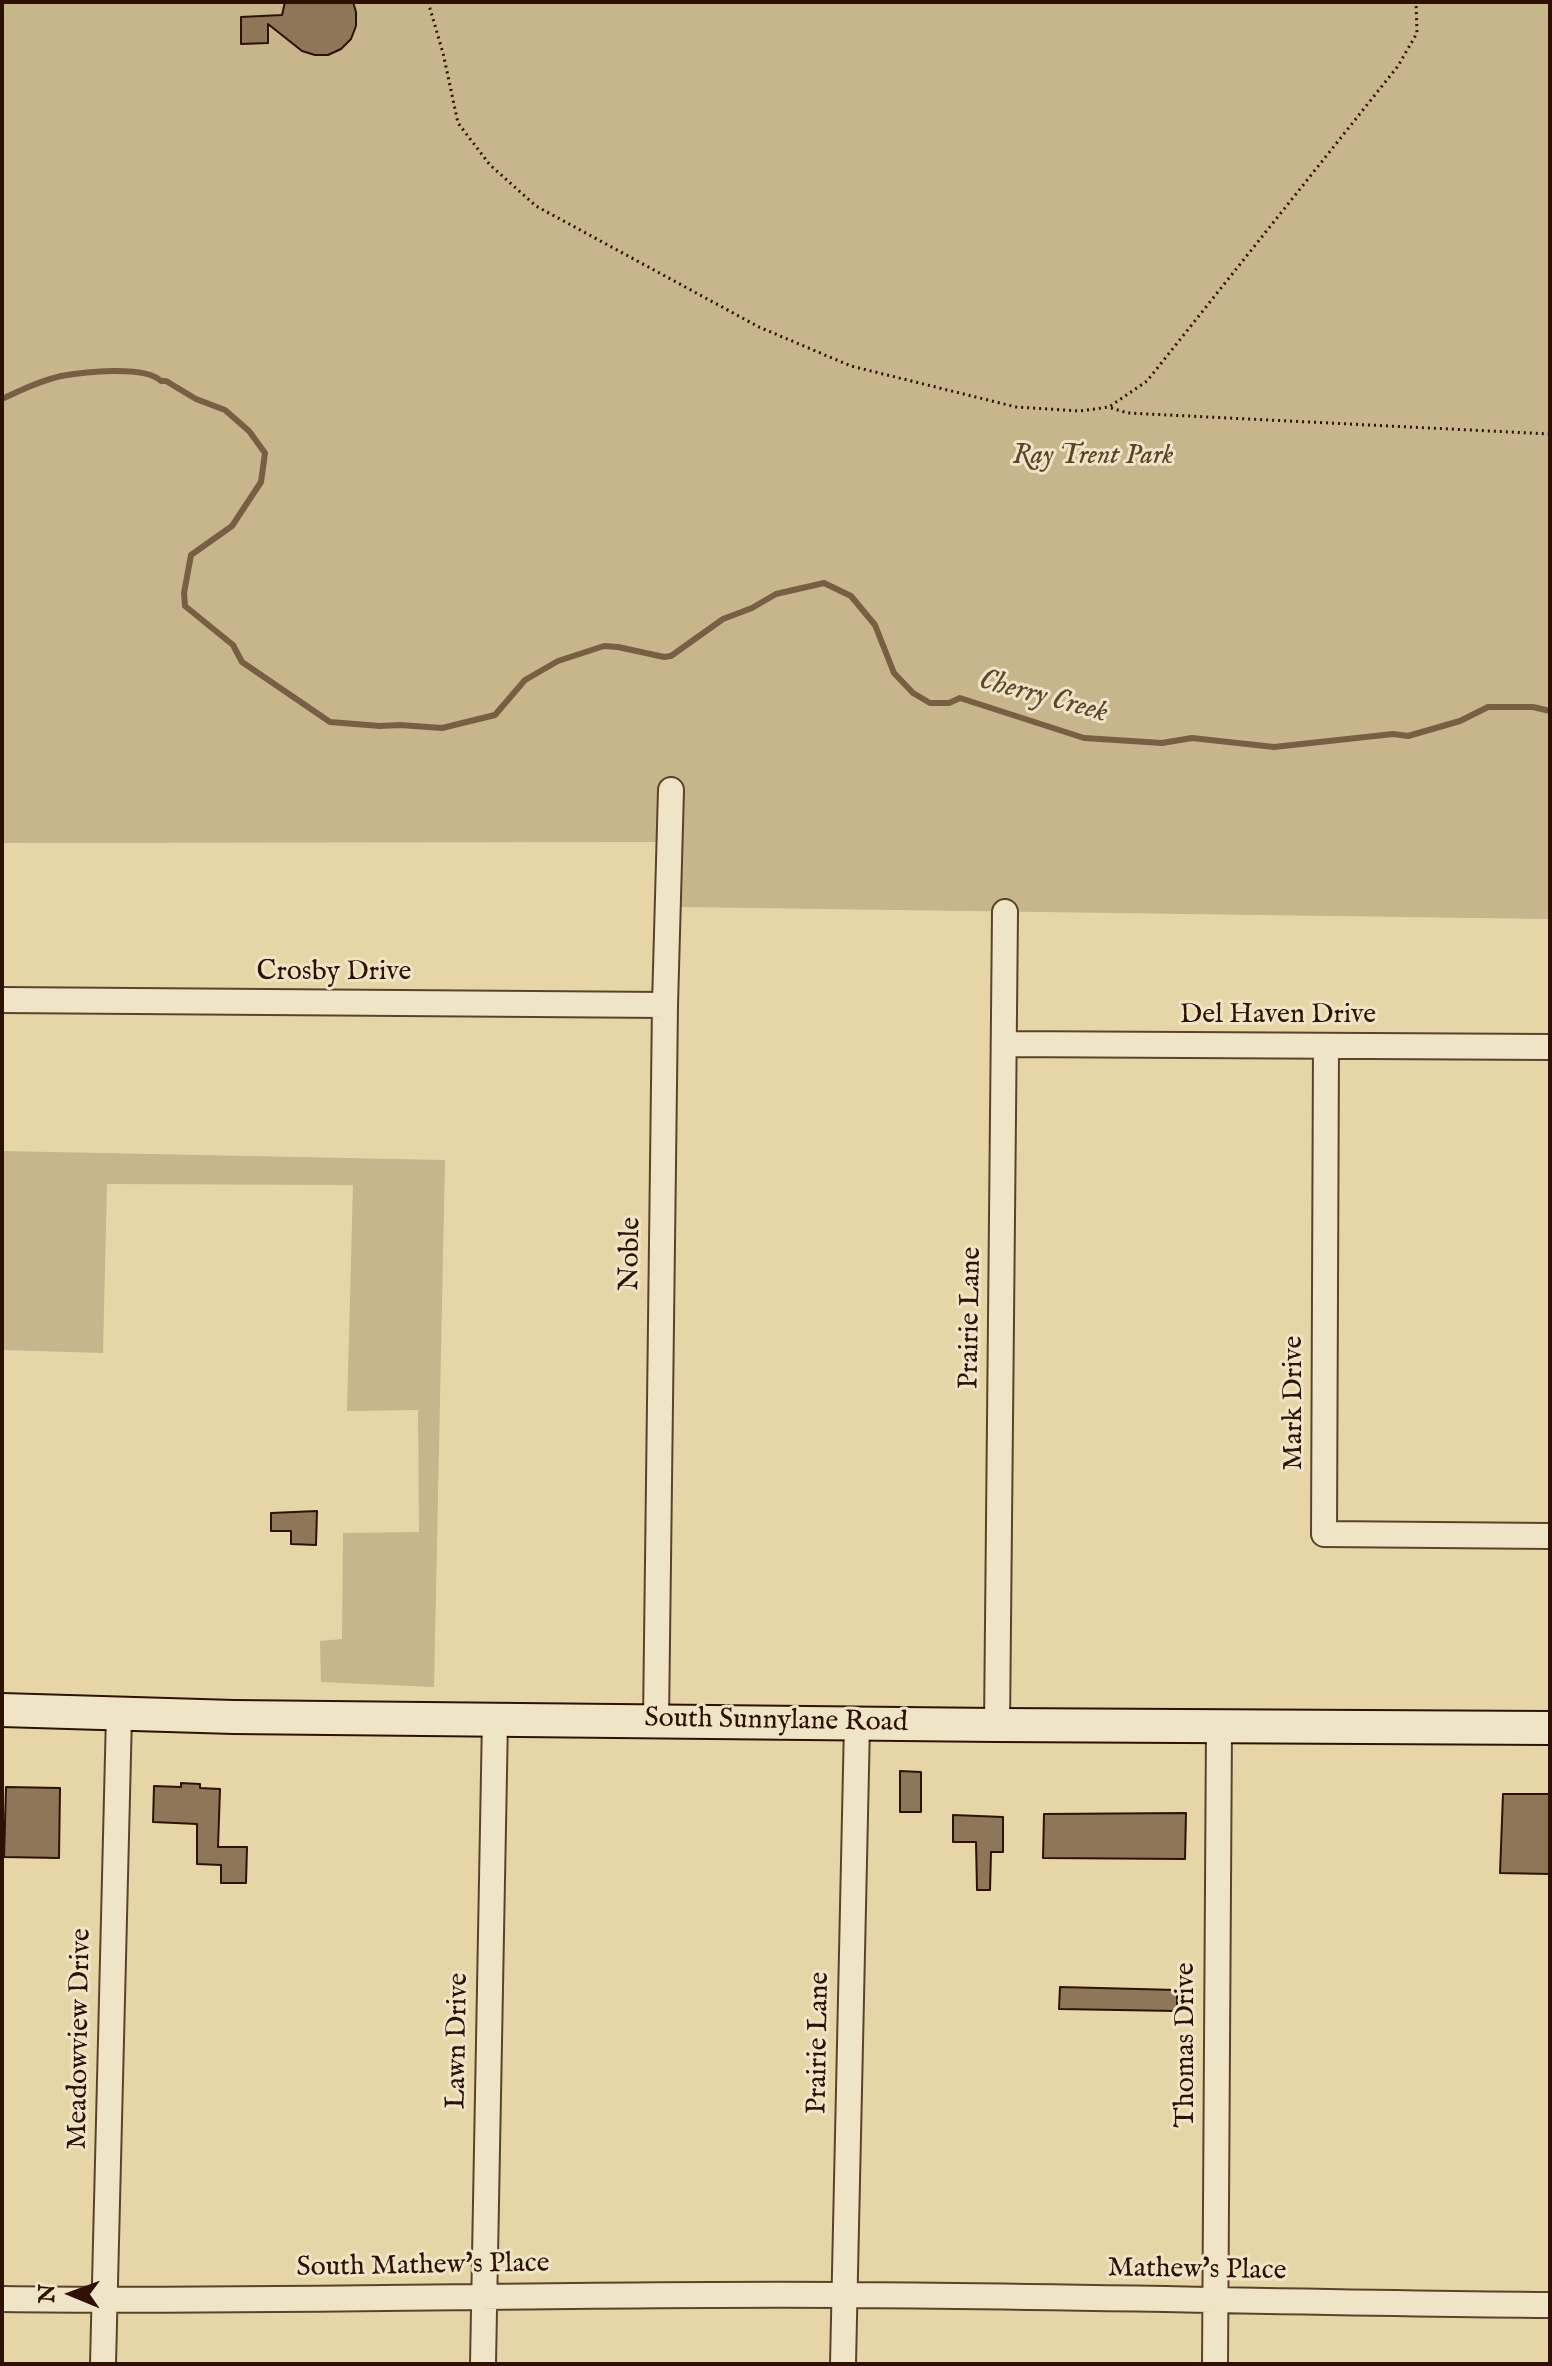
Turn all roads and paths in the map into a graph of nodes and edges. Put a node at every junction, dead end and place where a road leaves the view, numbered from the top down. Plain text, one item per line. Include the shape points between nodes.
1 (428, 2) edge
2 (1416, 2) edge
3 (1109, 407) junction
4 (1550, 434) edge
5 (671, 790) dead end
6 (1005, 912) dead end
7 (2, 1000) edge
8 (665, 1005) junction
9 (1005, 1044) junction
10 (1326, 1046) junction
11 (1550, 1047) edge
12 (1550, 1536) edge
13 (2, 1710) edge
14 (119, 1715) junction
15 (495, 1719) junction
16 (656, 1720) junction
17 (857, 1724) junction
18 (997, 1725) junction
19 (1219, 1726) junction
20 (1550, 1728) edge
21 (484, 2295) junction
22 (844, 2295) junction
23 (2, 2299) edge
24 (104, 2300) junction
25 (1216, 2301) junction
26 (1550, 2305) edge
27 (103, 2364) edge
28 (483, 2364) edge
29 (843, 2364) edge
30 (1215, 2364) edge

1 - 3 path via 458,123 490,165 536,206 759,327 851,366 1016,407
2 - 3 path via 1417,33 1398,66 1147,381
3 - 4 path via 1128,413
5 - 8 street, Noble
6 - 9 street, Prairie Lane
7 - 8 street, Crosby Drive
8 - 16 street, Noble
9 - 10 street, Del Haven Drive
9 - 18 street, Prairie Lane
10 - 11 street, Del Haven Drive
10 - 12 street, Mark Drive via 1324,1534
13 - 14 main road, South Sunnylane Road
14 - 15 main road, South Sunnylane Road
14 - 24 street, Meadowview Drive
15 - 16 main road, South Sunnylane Road
15 - 21 street, Lawn Drive
16 - 17 main road, South Sunnylane Road
17 - 18 main road, South Sunnylane Road
17 - 22 street, Prairie Lane
18 - 19 main road, South Sunnylane Road
19 - 20 main road, South Sunnylane Road
19 - 25 street, Thomas Drive
21 - 22 street, South Mathew's Place
21 - 24 street, South Mathew's Place
21 - 28 street, Lawn Drive
22 - 25 street, Mathew's Place
22 - 29 street, Prairie Lane
23 - 24 street, South Mathew's Place
24 - 27 street, Meadowview Drive
25 - 26 street, Mathew's Place
25 - 30 street, Thomas Drive

